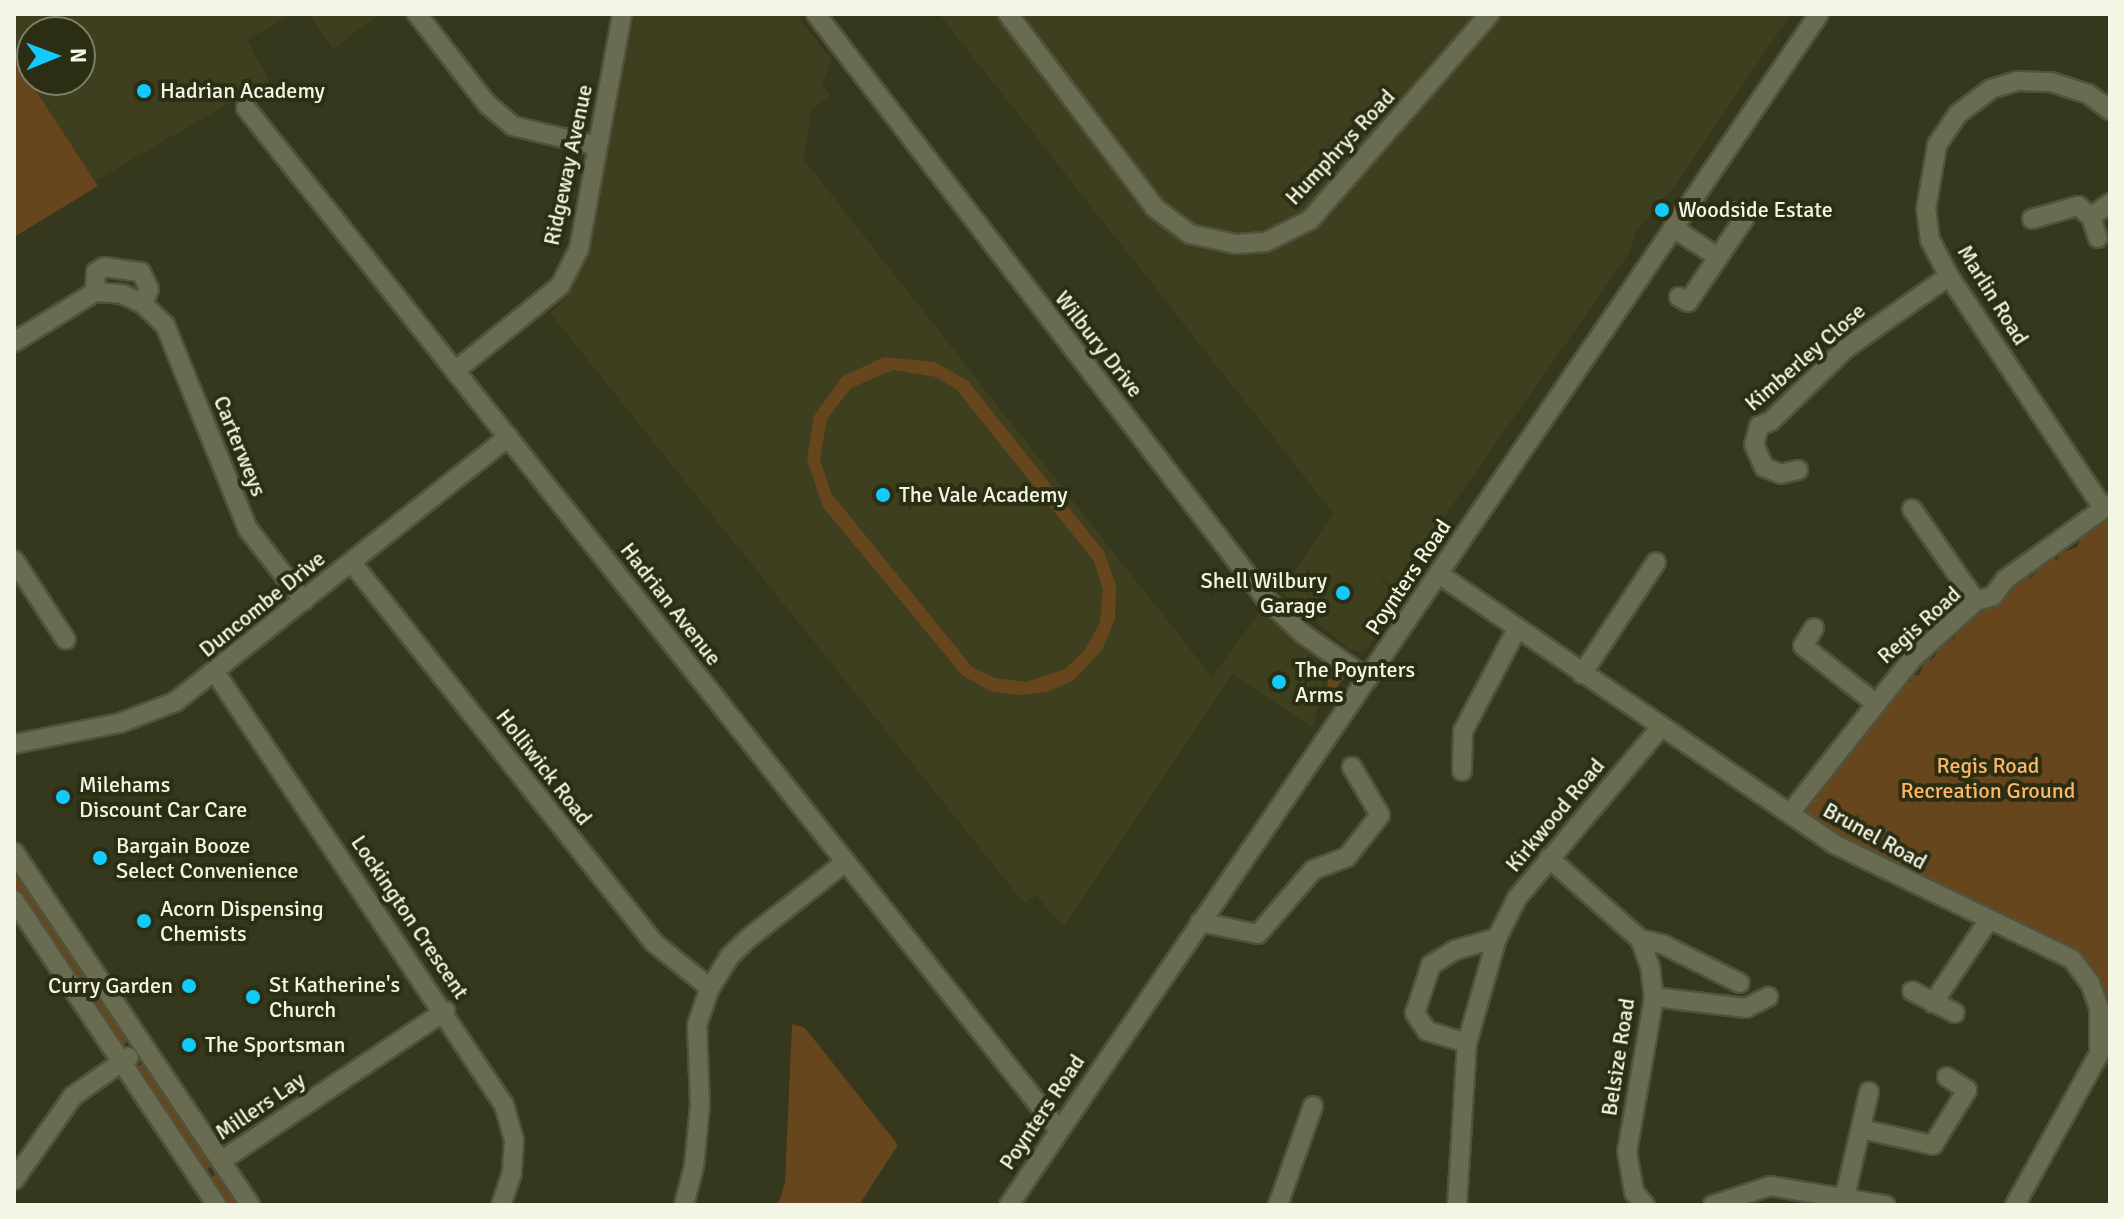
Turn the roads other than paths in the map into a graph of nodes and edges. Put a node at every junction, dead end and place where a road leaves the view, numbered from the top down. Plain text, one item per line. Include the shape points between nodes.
1 (417, 14) edge
2 (622, 14) edge
3 (816, 14) edge
4 (1008, 14) edge
5 (1490, 14) edge
6 (1819, 14) edge
7 (246, 108) dead end
8 (2110, 110) edge
9 (597, 146) junction
10 (2110, 203) edge
11 (1734, 212) dead end
12 (2091, 217) junction
13 (2032, 219) dead end
14 (1673, 228) junction
15 (2098, 238) dead end
16 (1718, 257) junction
17 (1949, 276) junction
18 (95, 292) junction
19 (1679, 297) dead end
20 (143, 304) junction
21 (14, 342) edge
22 (455, 371) junction
23 (508, 437) junction
24 (1798, 470) dead end
25 (2106, 506) edge
26 (1912, 509) dead end
27 (14, 560) edge
28 (1656, 562) dead end
29 (352, 563) junction
30 (1440, 575) junction
31 (304, 601) junction
32 (1976, 601) junction
33 (1814, 628) dead end
34 (1516, 631) junction
35 (66, 640) dead end
36 (215, 672) junction
37 (1582, 674) junction
38 (1368, 679) junction
39 (1874, 702) junction
40 (1660, 728) junction
41 (14, 744) edge
42 (1352, 767) dead end
43 (1462, 771) dead end
44 (1790, 813) junction
45 (14, 852) edge
46 (1549, 858) junction
47 (844, 863) junction
48 (14, 900) edge
49 (1988, 921) junction
50 (1200, 922) junction
51 (1497, 938) junction
52 (1640, 939) junction
53 (1740, 983) dead end
54 (710, 988) junction
55 (1912, 991) dead end
56 (1654, 997) junction
57 (1768, 997) dead end
58 (1933, 1003) junction
59 (445, 1011) junction
60 (1955, 1013) dead end
61 (139, 1037) junction
62 (1467, 1043) junction
63 (2105, 1055) edge
64 (123, 1063) junction
65 (1947, 1077) dead end
66 (1869, 1092) dead end
67 (1313, 1106) dead end
68 (1058, 1129) junction
69 (1861, 1129) junction
70 (221, 1161) junction
71 (14, 1180) edge
72 (1845, 1196) junction
73 (217, 1205) edge
74 (250, 1205) edge
75 (501, 1205) edge
76 (684, 1205) edge
77 (1009, 1205) edge
78 (1278, 1205) edge
79 (1457, 1205) edge
80 (1645, 1205) edge
81 (1714, 1205) edge
82 (1885, 1205) edge
83 (2015, 1205) edge

1 - 9 street via 487,104 513,126
2 - 9 street, Ridgeway Avenue
3 - 38 street, Wilbury Drive via 1266,599 1303,634
4 - 5 street, Humphrys Road via 1155,208 1197,237 1236,244 1266,242 1310,220
6 - 14 street, Poynters Road
7 - 22 street, Hadrian Avenue
8 - 17 street, Marlin Road via 2075,88 2029,80 1991,89 1958,114 1937,145 1926,209 1930,240
9 - 22 street, Ridgeway Avenue via 579,249 560,286
10 - 12 street
11 - 16 street via 1744,219
12 - 13 street via 2078,206
12 - 15 street
14 - 16 street
14 - 30 street, Poynters Road
16 - 19 street via 1688,302
17 - 24 street, Kimberley Close via 1845,349 1771,421 1759,426 1754,445 1764,467 1781,474
17 - 25 street, Marlin Road
18 - 20 street via 122,294
18 - 20 street, Carterweys via 96,272 125,268 147,277
18 - 21 street, Carterweys
20 - 31 street, Carterweys via 165,325 248,529
22 - 23 street, Hadrian Avenue
23 - 29 street, Duncombe Drive
23 - 47 street, Hadrian Avenue
25 - 32 street, Regis Road via 2006,579 1993,596
26 - 32 street
27 - 35 street
28 - 37 street
29 - 31 street, Duncombe Drive
29 - 54 street, Holliwick Road via 653,942
30 - 34 street, Brunel Road
30 - 38 street, Poynters Road
31 - 36 street, Duncombe Drive
32 - 39 street, Regis Road
33 - 39 street via 1803,646
34 - 37 street, Brunel Road
34 - 43 street via 1463,731
36 - 41 street, Duncombe Drive via 151,714
36 - 59 street, Lockington Crescent
37 - 40 street, Brunel Road
38 - 50 street, Poynters Road
39 - 44 street, Regis Road
40 - 44 street, Brunel Road
40 - 46 street, Kirkwood Road
42 - 50 street via 1380,815 1347,857 1313,870 1258,934
44 - 49 street, Brunel Road via 1882,872
45 - 61 street
46 - 51 street, Kirkwood Road via 1517,898
46 - 52 street
47 - 54 street via 750,937 729,957
47 - 68 street, Hadrian Avenue
48 - 64 street
49 - 58 street
49 - 63 street, Brunel Road via 2072,959 2090,983 2099,1008
50 - 68 street, Poynters Road
51 - 62 street, Kirkwood Road
51 - 62 street via 1455,950 1431,965 1415,1013 1427,1031
52 - 53 street via 1662,944
52 - 56 street, Belsize Road
54 - 76 street via 697,1025 700,1105
55 - 58 street
56 - 57 street via 1746,1008
56 - 80 street, Belsize Road via 1627,1151 1634,1192
58 - 60 street
59 - 70 street, Millers Lay
59 - 75 street, Lockington Crescent via 504,1105 514,1141 512,1173
61 - 64 street via 136,1050
61 - 70 street
62 - 79 street, Kirkwood Road
63 - 83 street, Brunel Road
64 - 71 street via 73,1096
64 - 73 street
65 - 69 street via 1967,1090 1933,1145
66 - 69 street
67 - 78 street
68 - 77 street, Poynters Road
69 - 72 street
70 - 74 street
72 - 81 street via 1770,1186
72 - 82 street

